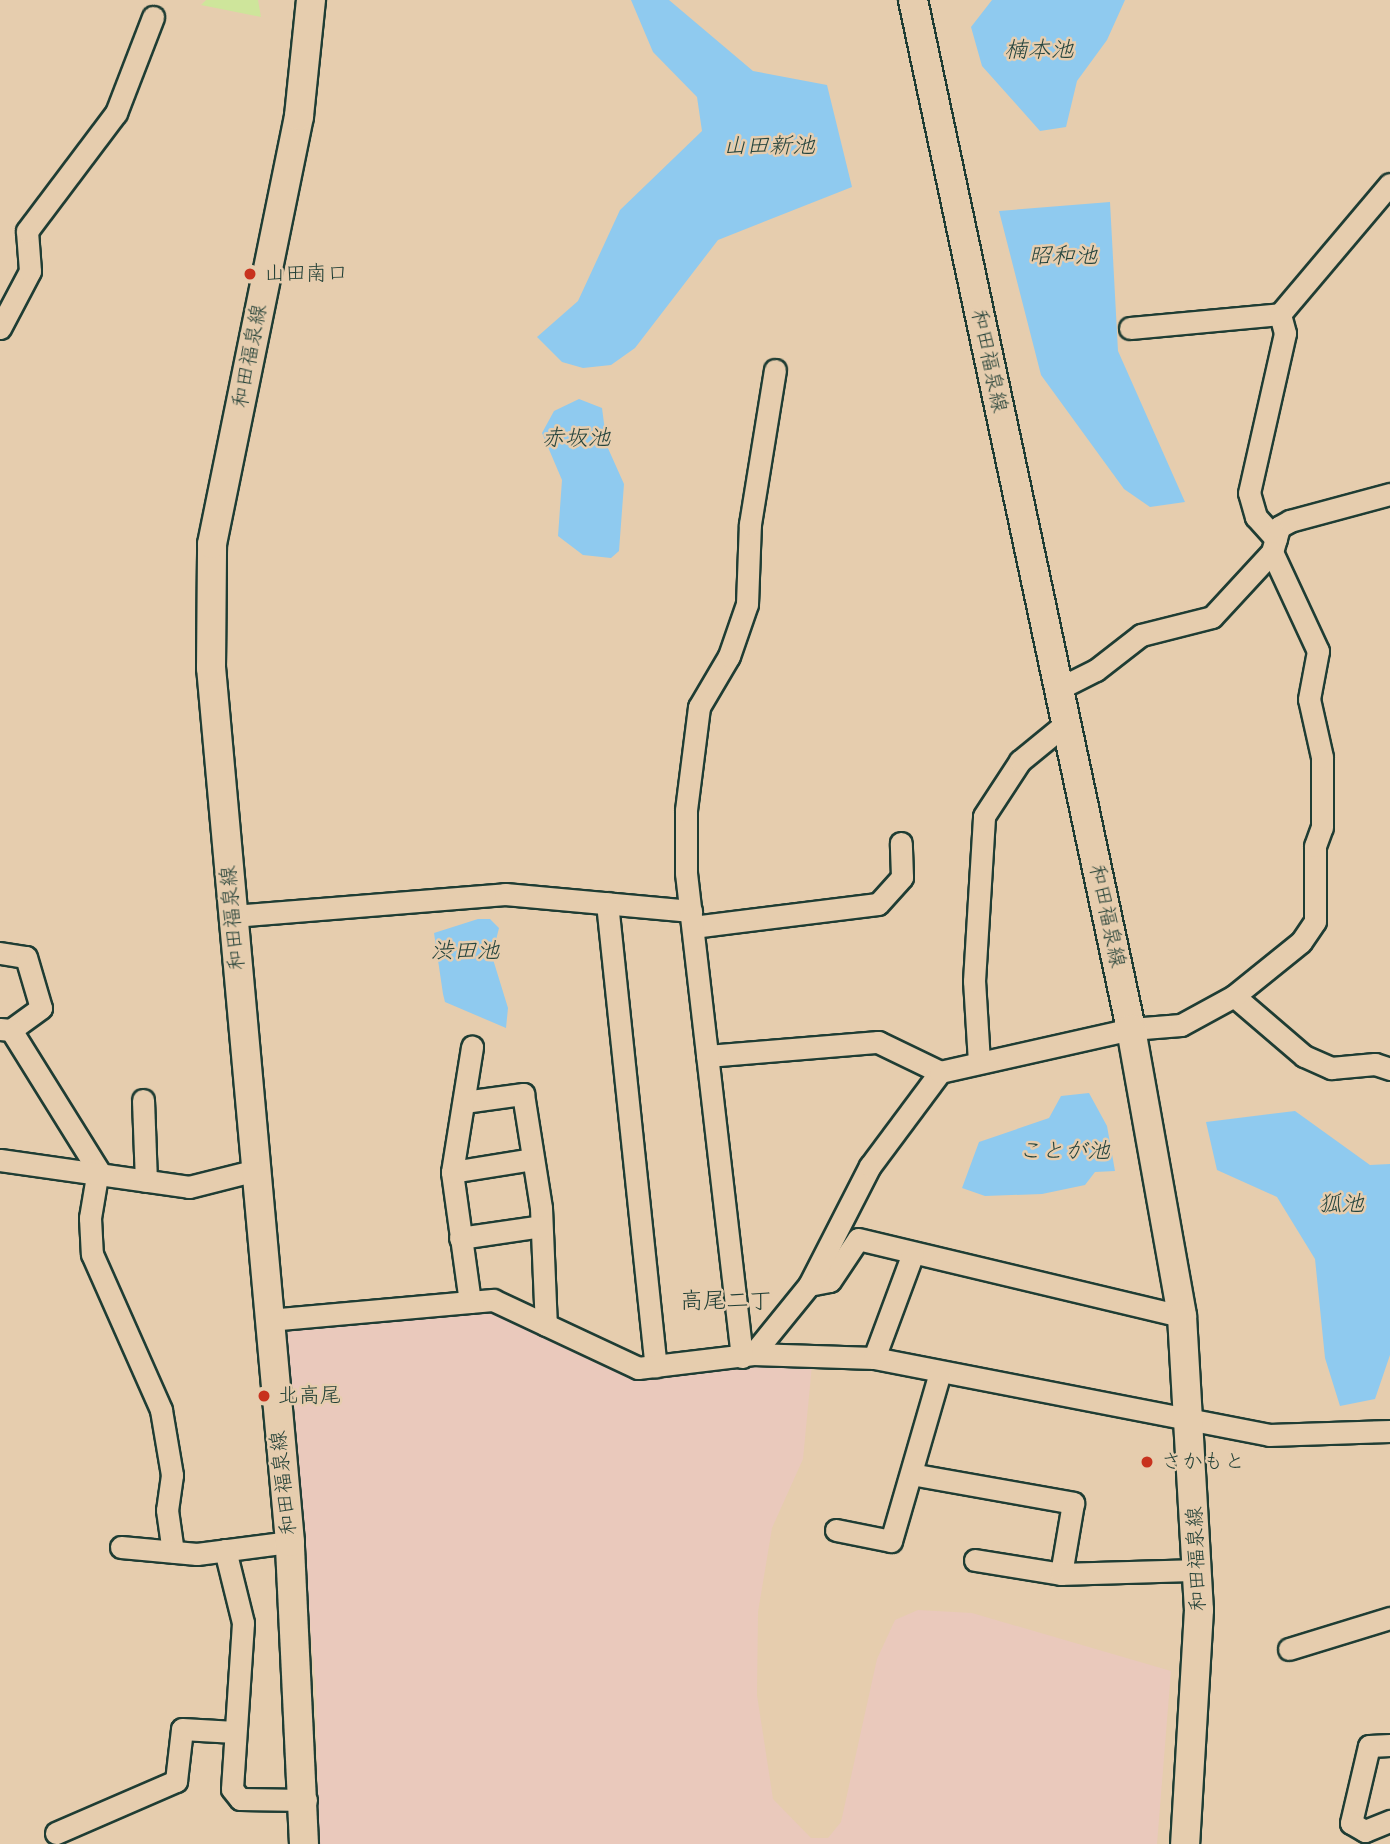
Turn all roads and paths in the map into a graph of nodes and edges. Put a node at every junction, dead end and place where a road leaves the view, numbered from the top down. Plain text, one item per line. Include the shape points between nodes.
1 (311, 0) edge
2 (913, 0) edge
3 (153, 17) dead end
4 (1390, 184) edge
5 (1280, 314) junction
6 (0, 328) edge
7 (1130, 328) dead end
8 (775, 370) dead end
9 (1390, 494) edge
10 (1274, 545) junction
11 (1058, 689) junction
12 (1065, 724) junction
13 (901, 843) dead end
14 (607, 903) junction
15 (233, 916) junction
16 (692, 919) junction
17 (0, 953) edge
18 (1234, 996) junction
19 (5, 1029) edge
20 (1131, 1029) junction
21 (472, 1047) dead end
22 (707, 1056) junction
23 (979, 1062) junction
24 (1390, 1069) edge
25 (940, 1072) junction
26 (143, 1100) dead end
27 (464, 1102) junction
28 (0, 1160) edge
29 (533, 1160) junction
30 (99, 1170) junction
31 (256, 1170) junction
32 (452, 1172) junction
33 (146, 1181) junction
34 (541, 1226) junction
35 (460, 1238) junction
36 (913, 1253) junction
37 (809, 1286) junction
38 (470, 1302) junction
39 (1182, 1316) junction
40 (268, 1320) junction
41 (546, 1325) junction
42 (747, 1355) junction
43 (874, 1358) junction
44 (656, 1366) junction
45 (940, 1372) junction
46 (1192, 1422) junction
47 (1390, 1431) edge
48 (911, 1474) junction
49 (836, 1530) dead end
50 (290, 1542) junction
51 (121, 1547) dead end
52 (225, 1550) junction
53 (173, 1552) junction
54 (975, 1560) dead end
55 (1199, 1570) junction
56 (1060, 1574) junction
57 (1390, 1618) edge
58 (1289, 1649) dead end
59 (235, 1732) junction
60 (1390, 1745) edge
61 (306, 1800) junction
62 (1390, 1821) edge
63 (56, 1833) dead end
64 (304, 1844) edge
65 (1185, 1844) edge

1 - 15 main road, 和田福泉線 via 299,116 212,544 211,668
2 - 11 main road, 和田福泉線
3 - 6 street via 116,113 27,231 30,271
4 - 5 street
5 - 7 street
5 - 10 street via 1285,332 1249,493 1256,517
8 - 16 street via 750,524 747,604 729,656 699,706 686,810
9 - 10 street via 1290,521
10 - 11 street via 1212,617 1141,635 1096,670
10 - 18 street via 1318,651 1309,699 1323,774 1315,921 1301,942
11 - 12 main road, 和田福泉線
12 - 20 main road, 和田福泉線
12 - 23 street via 1020,761 984,816 974,981
13 - 16 street via 902,877 878,904
14 - 15 street via 478,895
14 - 16 street
14 - 44 street
15 - 31 main road, 和田福泉線
16 - 22 street
17 - 19 street via 26,957 41,1008
18 - 20 street via 1181,1025
18 - 24 street via 1304,1056 1331,1068 1375,1064
19 - 30 street
20 - 23 street
20 - 39 main road, 和田福泉線
21 - 27 street
22 - 25 street via 878,1042
22 - 42 street
23 - 25 street
25 - 37 street via 870,1166
26 - 33 street
27 - 29 street via 523,1094
27 - 32 street
28 - 30 street
29 - 32 street
29 - 34 street
30 - 33 street
30 - 53 street via 90,1218 92,1254 118,1300 163,1420
31 - 33 street via 189,1188
31 - 40 main road, 和田福泉線
32 - 35 street
34 - 35 street
34 - 41 street
35 - 38 street
36 - 37 street via 858,1239 830,1281
36 - 39 street
36 - 43 street
37 - 42 street
38 - 40 street
38 - 41 street via 493,1300
39 - 46 main road, 和田福泉線
40 - 50 main road, 和田福泉線
41 - 44 street via 638,1368
42 - 43 street
42 - 44 street
43 - 45 street
45 - 46 street
45 - 48 street
46 - 47 street via 1269,1435
46 - 55 main road, 和田福泉線
48 - 49 street via 891,1541
48 - 56 street via 1073,1503
50 - 52 street
50 - 61 main road, 和田福泉線
51 - 53 street
52 - 53 street
52 - 59 street via 243,1623
54 - 56 street
55 - 56 street
55 - 65 main road, 和田福泉線
57 - 58 street
59 - 61 street via 232,1789 240,1799
59 - 63 street via 182,1729 176,1782
60 - 62 street via 1370,1746 1351,1823 1365,1831
61 - 64 main road, 和田福泉線

